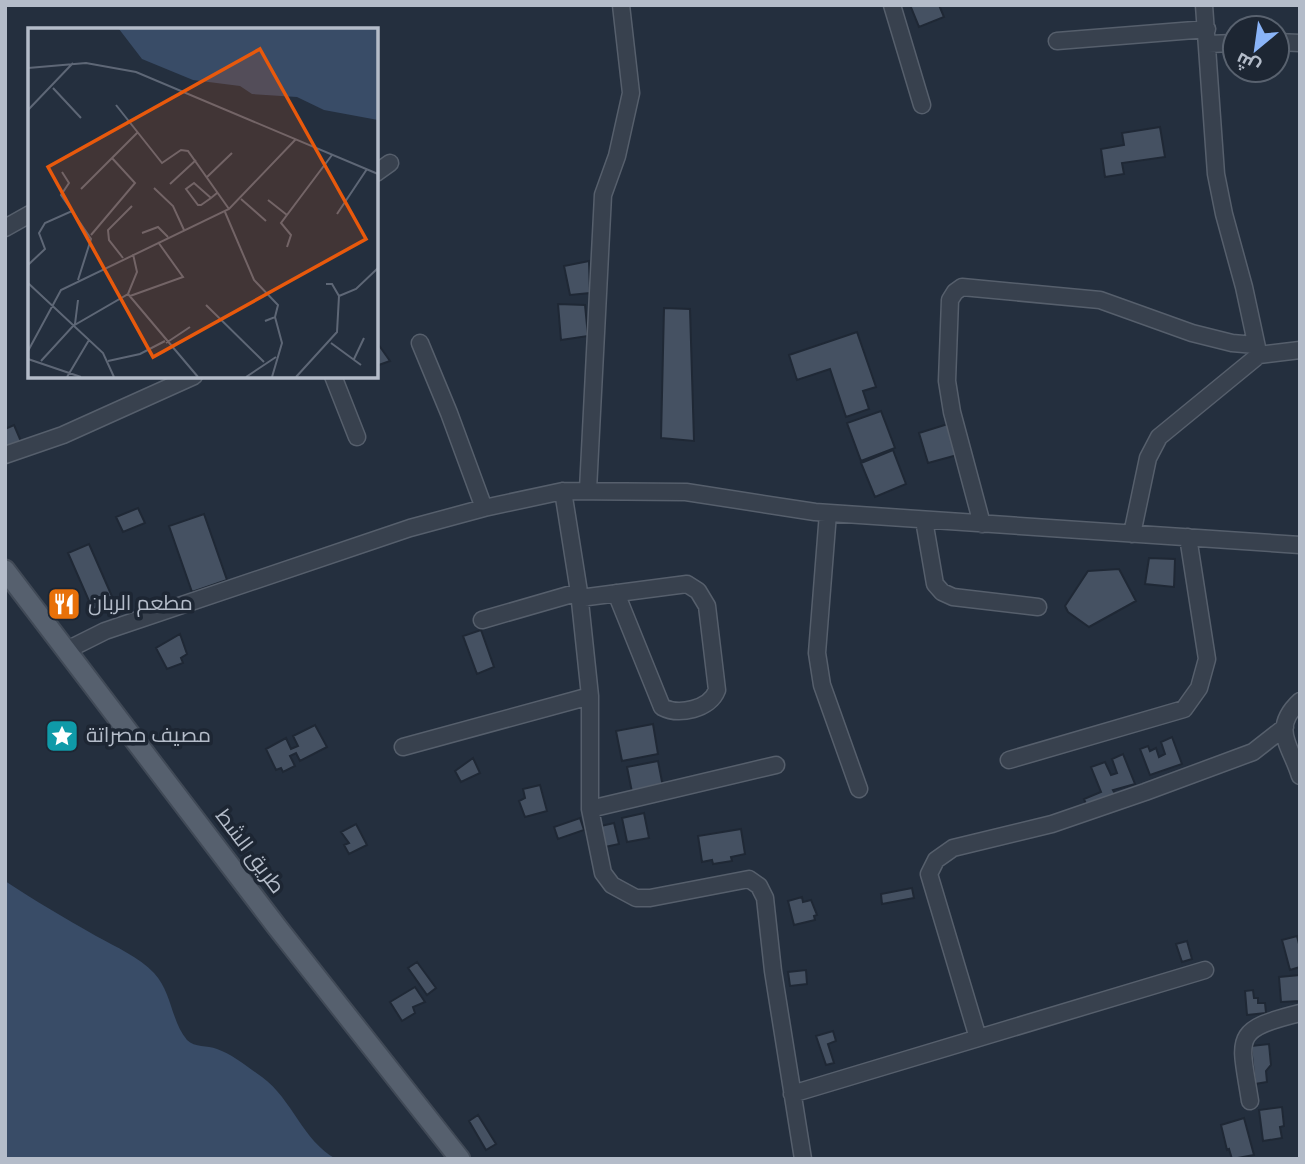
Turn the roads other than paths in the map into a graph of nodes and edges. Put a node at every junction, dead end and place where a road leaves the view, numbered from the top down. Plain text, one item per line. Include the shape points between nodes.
1 (621, 5) edge
2 (892, 5) edge
3 (1204, 5) edge
4 (1207, 36) junction
5 (1221, 40) edge
6 (1057, 41) dead end
7 (922, 105) dead end
8 (390, 163) dead end
9 (378, 172) edge
10 (28, 215) edge
11 (5, 228) edge
12 (420, 343) dead end
13 (1257, 350) junction
14 (1300, 350) edge
15 (190, 378) edge
16 (334, 378) edge
17 (357, 437) dead end
18 (5, 455) edge
19 (588, 490) junction
20 (564, 491) junction
21 (484, 508) junction
22 (828, 513) junction
23 (924, 520) junction
24 (982, 524) junction
25 (1132, 534) junction
26 (1188, 537) junction
27 (1300, 545) edge
28 (5, 570) edge
29 (617, 593) junction
30 (579, 595) junction
31 (1038, 607) dead end
32 (482, 620) dead end
33 (67, 650) junction
34 (590, 696) junction
35 (1300, 701) edge
36 (1285, 727) junction
37 (403, 747) dead end
38 (1009, 760) dead end
39 (776, 765) dead end
40 (1300, 776) edge
41 (859, 789) dead end
42 (590, 808) junction
43 (1205, 970) dead end
44 (1300, 1013) edge
45 (978, 1038) junction
46 (792, 1094) junction
47 (1250, 1101) dead end
48 (460, 1159) edge
49 (803, 1159) edge

1 - 19 street via 631,93 603,195
2 - 7 street
3 - 4 street
4 - 5 street
4 - 6 street
4 - 13 street via 1216,174
8 - 9 street
10 - 11 street
12 - 21 street
13 - 14 street
13 - 24 street via 1192,333 1100,300 962,288 955,292 950,300 947,381
13 - 25 street via 1159,437 1148,458
15 - 18 street via 63,435
16 - 17 street
19 - 20 street
19 - 22 street via 686,492
20 - 21 street
20 - 30 street
21 - 33 street via 410,528 105,631
22 - 23 street
22 - 41 street via 817,653 822,685
23 - 24 street
23 - 31 street via 935,584 942,592
24 - 25 street
25 - 26 street
26 - 27 street
26 - 38 street via 1207,659 1199,688 1184,709
28 - 33 main road, طريق الشط
29 - 29 street via 687,584 698,591 707,606 717,690 713,699 674,711 662,707
29 - 30 street
30 - 32 street
30 - 34 street
33 - 48 main road, طريق الشط
34 - 37 street
34 - 42 street
35 - 36 street via 1290,710
36 - 40 street via 1284,742
36 - 45 street via 1253,752 1052,824 953,848 936,860 929,874
39 - 42 street
42 - 46 street via 603,873 612,885 636,898 749,879 759,886 765,898
43 - 45 street
44 - 47 street via 1249,1031 1242,1049
45 - 46 street
46 - 49 street

